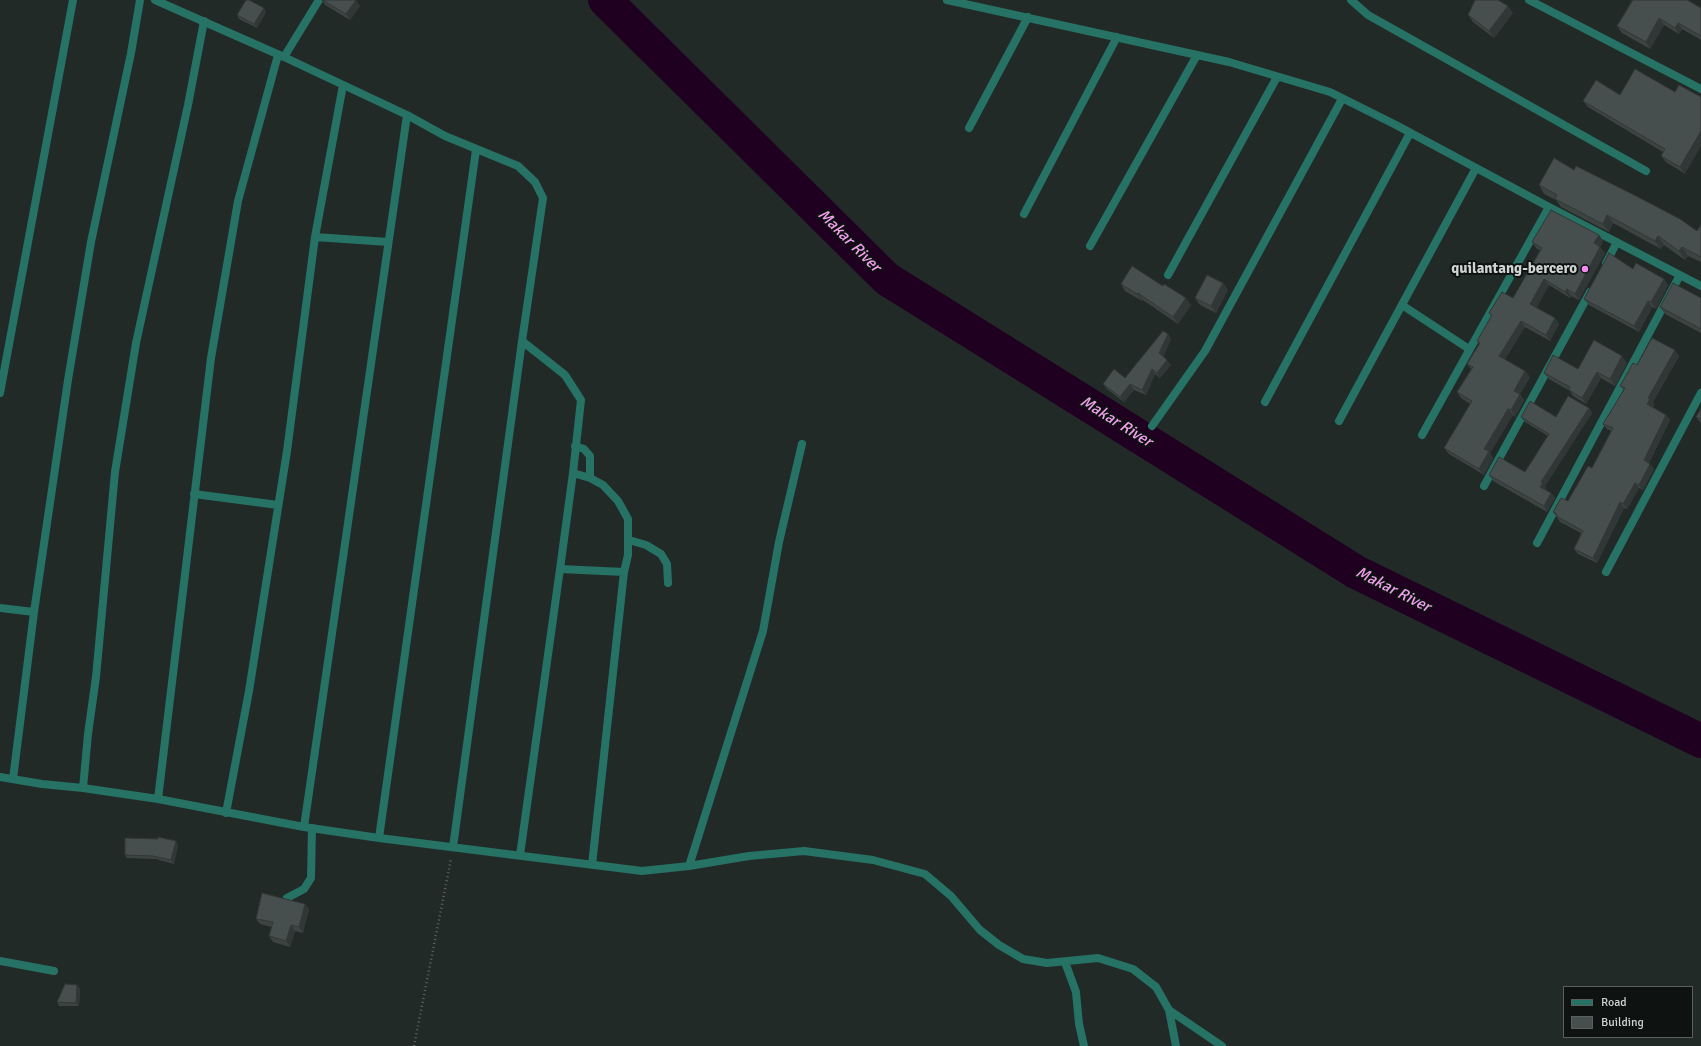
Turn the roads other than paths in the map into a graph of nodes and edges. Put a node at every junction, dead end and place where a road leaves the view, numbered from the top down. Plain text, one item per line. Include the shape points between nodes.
1 (73, 0) edge
2 (140, 0) edge
3 (155, 0) edge
4 (320, 0) edge
5 (947, 0) edge
6 (1351, 0) edge
7 (1529, 0) edge
8 (1028, 18) junction
9 (204, 21) junction
10 (1117, 37) junction
11 (1196, 55) junction
12 (281, 56) junction
13 (1277, 76) junction
14 (343, 85) junction
15 (1701, 89) edge
16 (1342, 99) junction
17 (407, 115) junction
18 (969, 128) dead end
19 (1410, 133) junction
20 (476, 150) junction
21 (1476, 168) junction
22 (1646, 171) dead end
23 (1549, 207) junction
24 (1024, 214) dead end
25 (315, 237) junction
26 (388, 242) junction
27 (1617, 242) junction
28 (1090, 246) dead end
29 (1602, 270) edge
30 (1168, 275) dead end
31 (1680, 275) junction
32 (1595, 284) edge
33 (1701, 286) edge
34 (1402, 305) junction
35 (522, 341) junction
36 (1469, 349) junction
37 (0, 393) edge
38 (1701, 393) edge
39 (1265, 402) dead end
40 (1339, 421) dead end
41 (1152, 426) dead end
42 (1422, 435) dead end
43 (802, 444) dead end
44 (575, 446) junction
45 (573, 473) junction
46 (590, 478) junction
47 (1484, 486) dead end
48 (194, 494) junction
49 (278, 505) junction
50 (629, 540) junction
51 (1537, 543) dead end
52 (560, 569) junction
53 (624, 572) junction
54 (1606, 572) dead end
55 (668, 584) dead end
56 (0, 608) edge
57 (34, 612) junction
58 (0, 777) edge
59 (13, 779) junction
60 (83, 788) junction
61 (158, 799) junction
62 (226, 813) junction
63 (308, 828) junction
64 (379, 838) junction
65 (453, 847) junction
66 (520, 855) junction
67 (592, 865) junction
68 (689, 866) junction
69 (286, 898) edge
70 (0, 961) edge
71 (1065, 962) junction
72 (54, 971) dead end
73 (1169, 1010) junction
74 (1084, 1046) edge
75 (1176, 1046) edge
76 (1222, 1046) edge

1 - 37 street
2 - 57 street via 92,242 67,388
3 - 9 street
4 - 12 street
5 - 8 street
6 - 22 street via 1368,15
7 - 15 street
8 - 10 street
8 - 18 street
9 - 12 street
9 - 60 street via 136,343 117,465
10 - 11 street
10 - 24 street
11 - 13 street
11 - 28 street
12 - 14 street
12 - 48 street via 238,201 212,358
13 - 16 street via 1330,92
13 - 30 street
14 - 17 street
14 - 25 street
16 - 19 street
16 - 41 street via 1204,351
17 - 20 street
17 - 26 street
19 - 21 street
19 - 39 street
20 - 35 street via 518,166 535,182 543,198
20 - 64 street
21 - 23 street
21 - 34 street
23 - 27 street
23 - 36 street
25 - 26 street
25 - 49 street
26 - 63 street
27 - 29 street
27 - 31 street
31 - 33 street
31 - 51 street
32 - 47 street
34 - 36 street
34 - 40 street
35 - 44 street via 565,375 581,400
35 - 65 street
36 - 42 street
38 - 54 street
43 - 68 street via 779,542 763,631
44 - 45 street
44 - 46 street via 584,449 590,456
45 - 46 street
45 - 52 street
46 - 50 street via 603,486 618,501 628,519
48 - 49 street
48 - 61 street
49 - 62 street via 249,691
50 - 53 street
50 - 55 street via 646,545 661,554 667,564
52 - 53 street
52 - 66 street
53 - 67 street
56 - 57 street
57 - 59 street
58 - 59 street
59 - 60 street
60 - 61 street
61 - 62 street
62 - 63 street
63 - 64 street
63 - 69 street via 312,878 304,889
64 - 65 street
65 - 66 street
66 - 67 street
67 - 68 street via 642,871
68 - 71 street via 749,856 804,851 873,860 925,874 951,896 980,930 1023,959 1047,963
70 - 72 street
71 - 73 street via 1098,958 1133,969 1156,987
71 - 74 street via 1076,992
73 - 75 street
73 - 76 street

